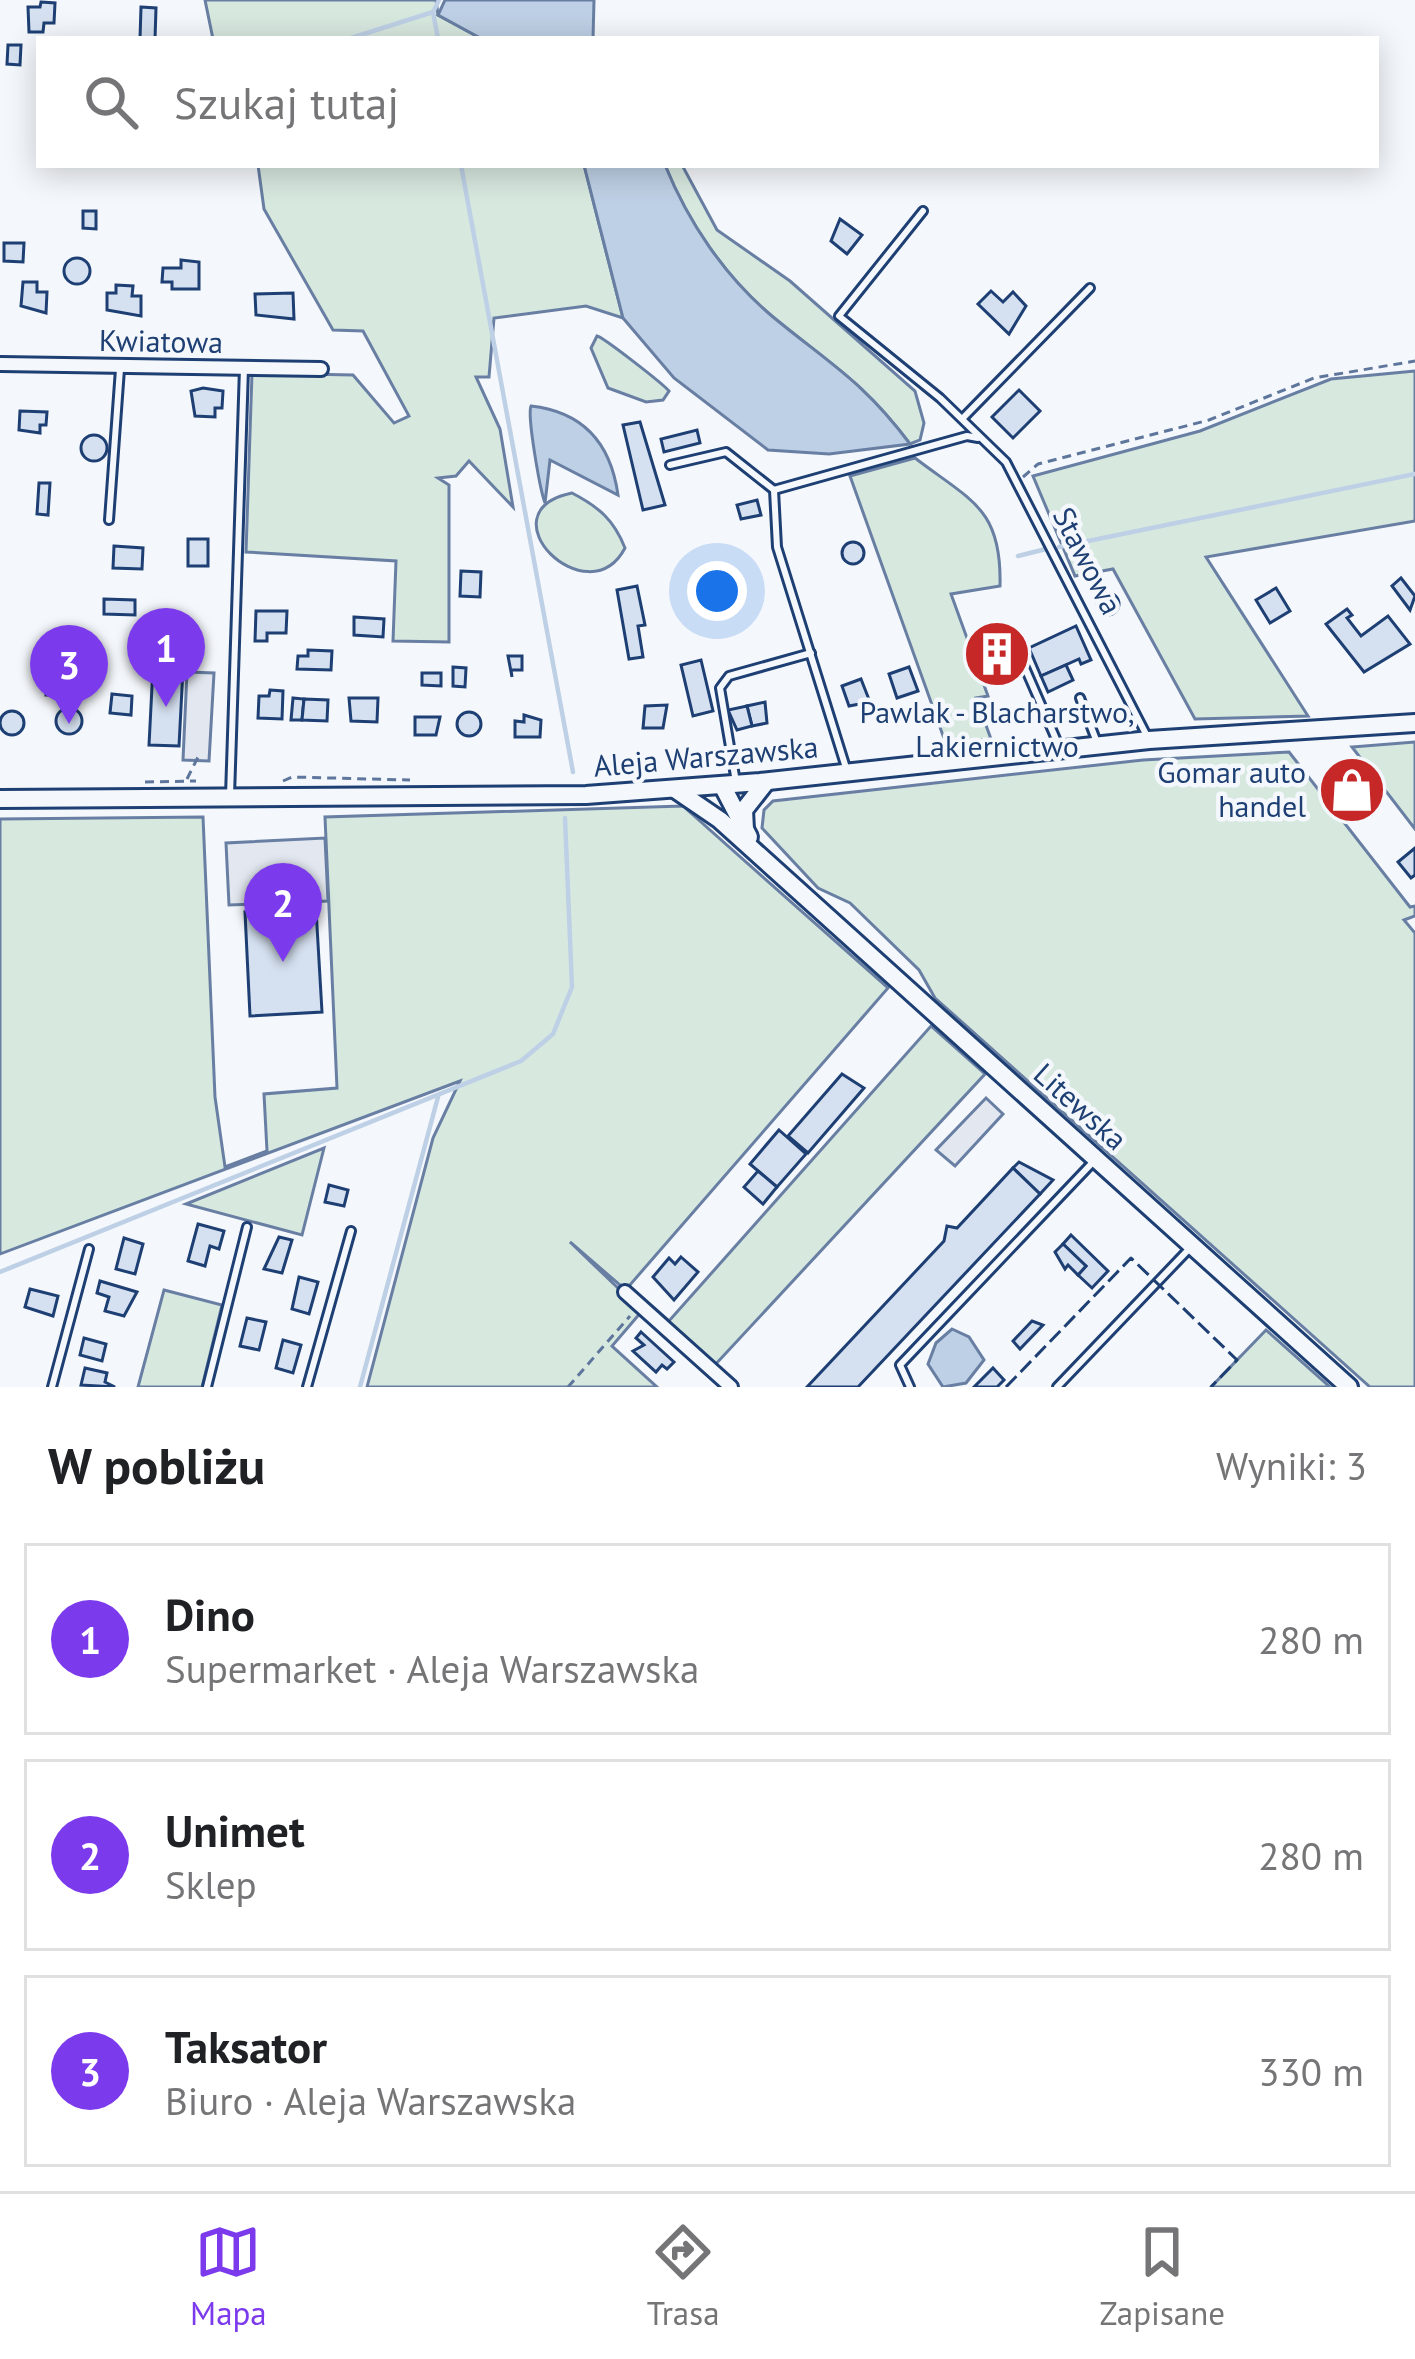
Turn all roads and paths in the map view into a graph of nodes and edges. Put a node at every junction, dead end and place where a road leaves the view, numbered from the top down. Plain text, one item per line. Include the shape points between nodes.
1 (923, 211) dead end
2 (1090, 288) dead end
3 (1415, 362) edge
4 (0, 364) edge
5 (121, 365) junction
6 (244, 368) junction
7 (321, 369) dead end
8 (963, 418) junction
9 (978, 438) junction
10 (670, 465) dead end
11 (1020, 481) junction
12 (774, 490) junction
13 (109, 520) dead end
14 (1015, 645) dead end
15 (811, 653) junction
16 (1080, 698) dead end
17 (1415, 722) edge
18 (1149, 740) junction
19 (1098, 746) junction
20 (1061, 750) junction
21 (199, 755) dead end
22 (847, 773) junction
23 (187, 781) junction
24 (280, 782) dead end
25 (766, 782) junction
26 (140, 783) dead end
27 (427, 783) dead end
28 (729, 785) junction
29 (675, 790) junction
30 (230, 791) junction
31 (0, 799) edge
32 (726, 825) junction
33 (746, 831) junction
34 (774, 868) junction
35 (1096, 1158) junction
36 (247, 1228) dead end
37 (351, 1231) dead end
38 (1193, 1245) junction
39 (88, 1249) dead end
40 (625, 1292) dead end
41 (639, 1305) junction
42 (52, 1387) edge
43 (207, 1387) edge
44 (308, 1387) edge
45 (568, 1387) edge
46 (731, 1387) edge
47 (910, 1387) edge
48 (1058, 1387) edge
49 (1349, 1387) edge

1 - 8 lane, Stawowa via 838,316
2 - 8 lane
3 - 11 path via 1314,378 1209,420 1038,464
4 - 5 street, Kwiatowa
5 - 6 street, Kwiatowa
5 - 13 lane
6 - 7 street, Kwiatowa
6 - 30 lane
8 - 9 lane, Stawowa
9 - 11 lane, Stawowa
9 - 12 lane
10 - 12 lane via 726,452
11 - 18 lane, Stawowa
12 - 15 lane via 777,548
14 - 20 lane
15 - 22 lane
15 - 28 lane via 729,676 721,688
16 - 19 lane
17 - 18 street, Aleja Warszawska
18 - 19 street, Aleja Warszawska
19 - 20 street, Aleja Warszawska
20 - 22 street, Aleja Warszawska
21 - 23 path
22 - 25 street, Aleja Warszawska
23 - 26 path
23 - 30 path
24 - 27 path via 386,776
25 - 28 street, Aleja Warszawska
25 - 33 street via 744,810
28 - 29 street, Aleja Warszawska
28 - 32 street via 716,799
28 - 33 street
29 - 30 street, Aleja Warszawska
29 - 32 street
30 - 31 street, Aleja Warszawska
32 - 34 street
33 - 34 street
34 - 35 street, Litewska
35 - 38 street, Litewska
35 - 47 lane via 900,1365
36 - 43 lane
37 - 44 lane
38 - 48 lane
38 - 49 street, Litewska
39 - 42 lane
40 - 41 street
41 - 45 path
41 - 46 street

